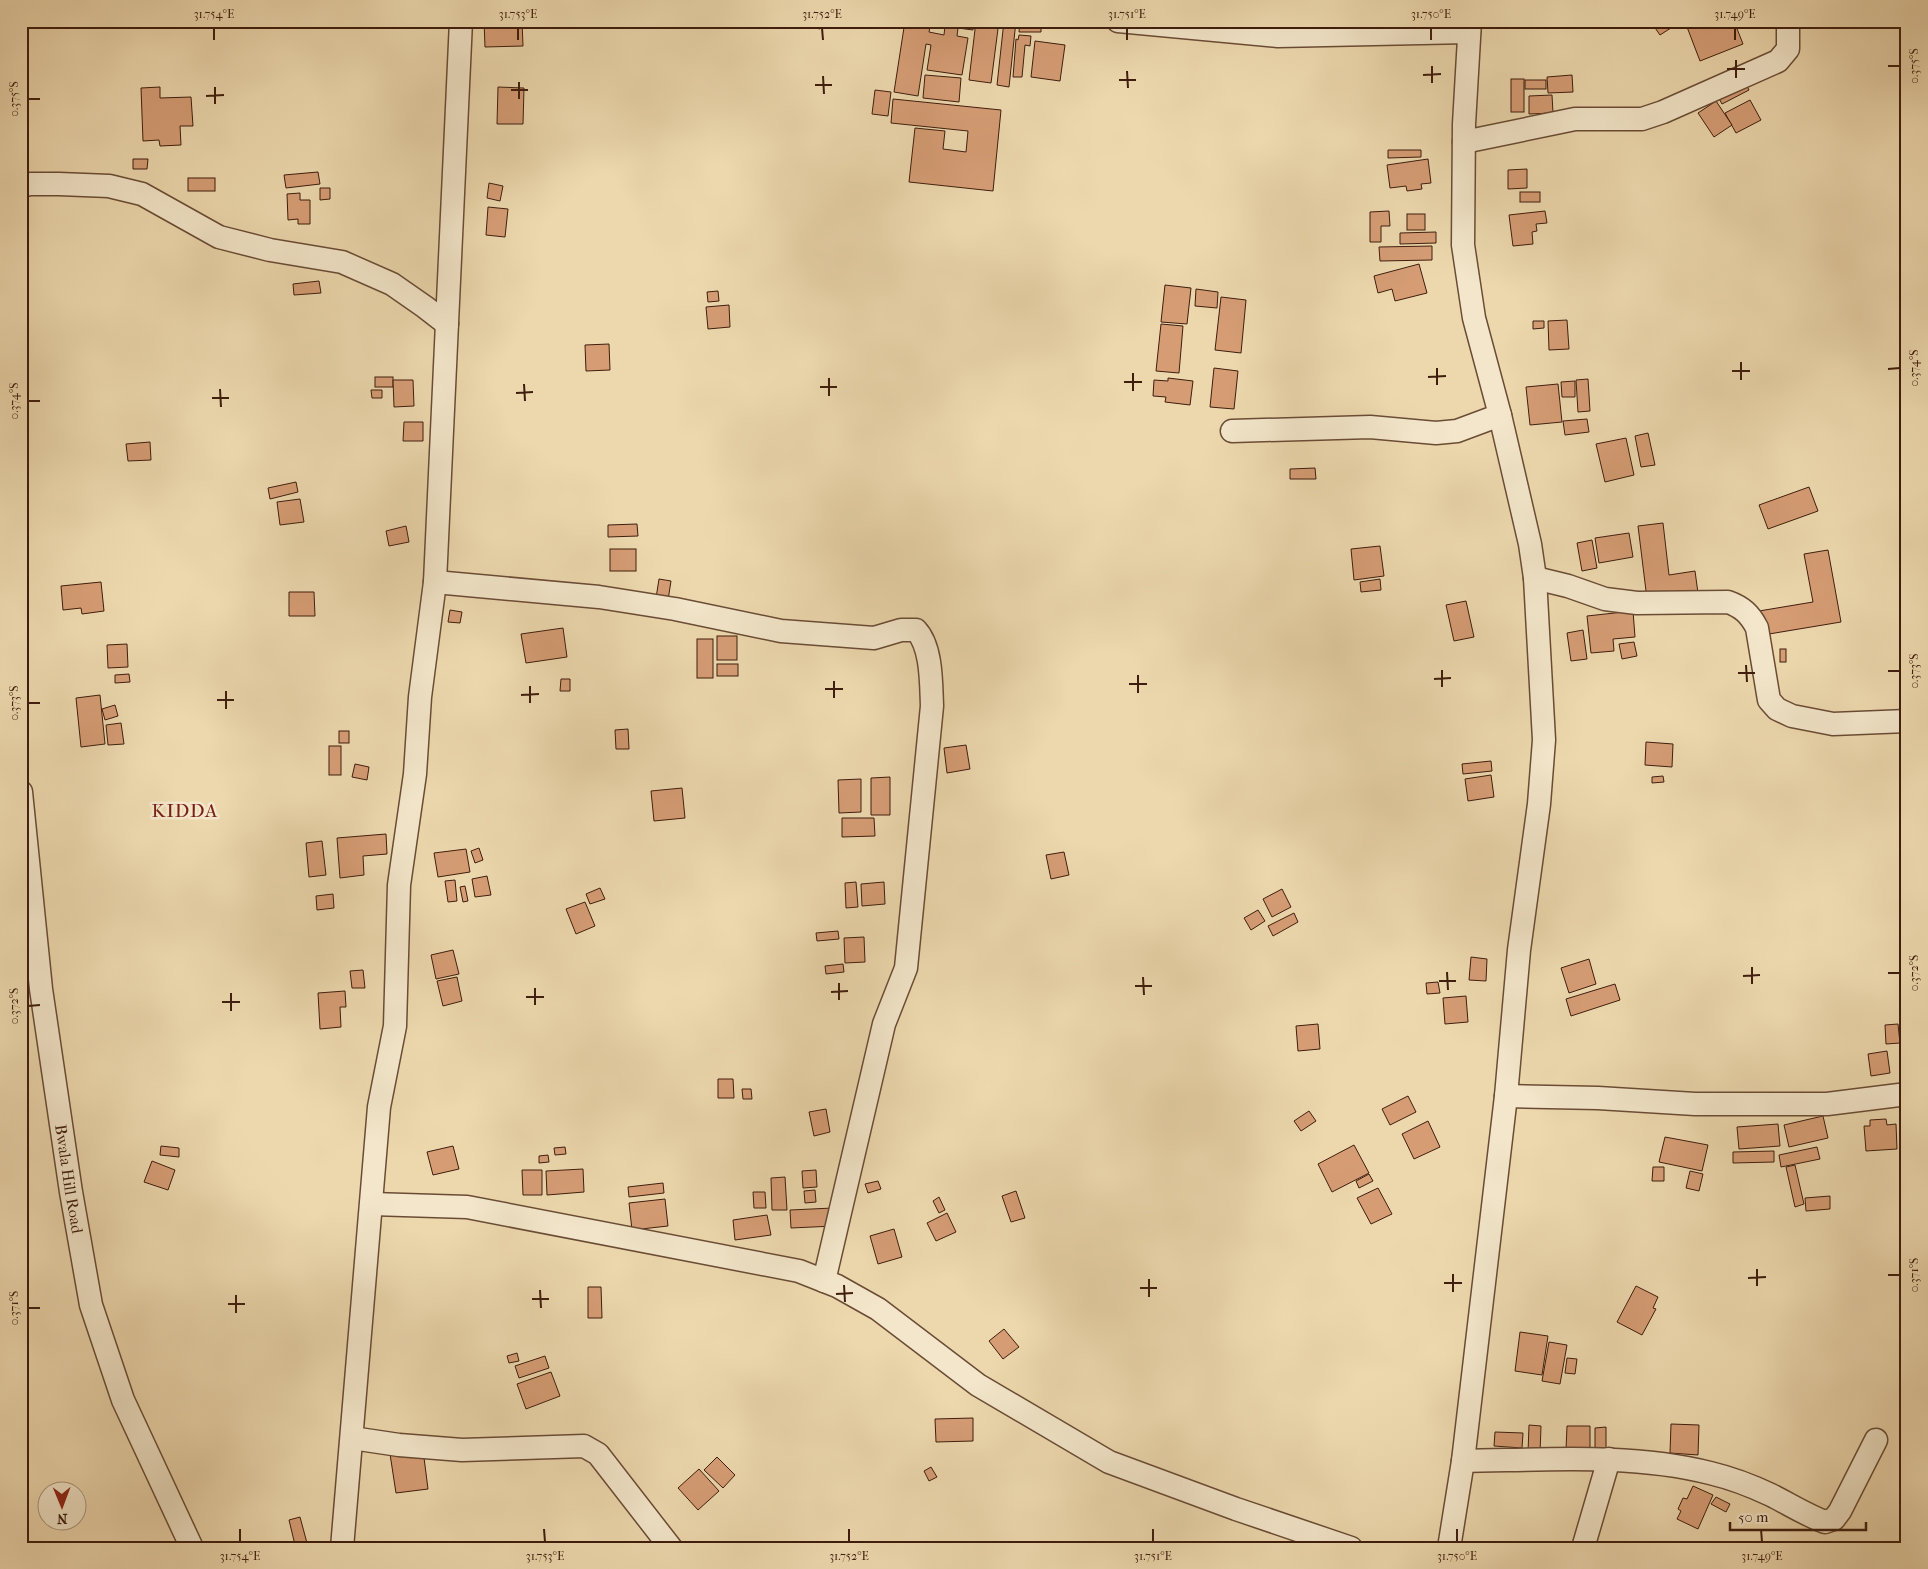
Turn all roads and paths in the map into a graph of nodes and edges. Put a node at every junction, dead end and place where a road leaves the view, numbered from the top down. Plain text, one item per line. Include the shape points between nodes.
1 (461, 21) edge
2 (1118, 21) edge
3 (1788, 21) edge
4 (1470, 26) edge
5 (1464, 142) junction
6 (21, 186) edge
7 (447, 324) junction
8 (1500, 415) junction
9 (1232, 432) dead end
10 (1535, 578) junction
11 (435, 582) junction
12 (1907, 721) edge
13 (21, 792) edge
14 (1907, 1094) edge
15 (1506, 1096) junction
16 (372, 1204) junction
17 (824, 1281) junction
18 (352, 1438) junction
19 (1876, 1440) dead end
20 (1609, 1459) junction
21 (1463, 1461) junction
22 (192, 1548) edge
23 (342, 1548) edge
24 (671, 1548) edge
25 (1351, 1548) edge
26 (1449, 1548) edge
27 (1582, 1548) edge

1 - 7 street
2 - 4 street via 1278,36
3 - 5 street via 1788,49 1778,61 1663,112 1642,119 1575,119
4 - 5 street
5 - 8 street via 1463,245 1474,318
6 - 7 street via 109,186 142,194 219,237 270,250 342,262 392,284
7 - 11 street
8 - 9 street via 1458,432 1370,427
8 - 10 street
10 - 12 street via 1605,599 1637,603 1728,602 1741,607 1752,617 1757,628 1768,700 1777,709 1792,716 1834,724
10 - 15 street via 1544,740 1539,804 1519,950
11 - 16 street via 420,697 415,774 399,884 395,1026 379,1107
11 - 17 street via 599,597 781,631 874,638 901,630 916,630 922,638 930,670 932,706 906,968 884,1024
13 - 22 street, Bwala Hill Road via 41,989 91,1305 123,1400
14 - 15 street via 1827,1104 1695,1104
15 - 21 street
16 - 17 street via 467,1207 800,1271
16 - 18 street
17 - 25 street via 878,1309 978,1385 1109,1462
18 - 23 street
18 - 24 street via 462,1450 584,1446 598,1454
19 - 20 street via 1840,1511 1834,1519 1825,1522 1754,1487 1710,1473
20 - 21 street
20 - 27 street
21 - 26 street

